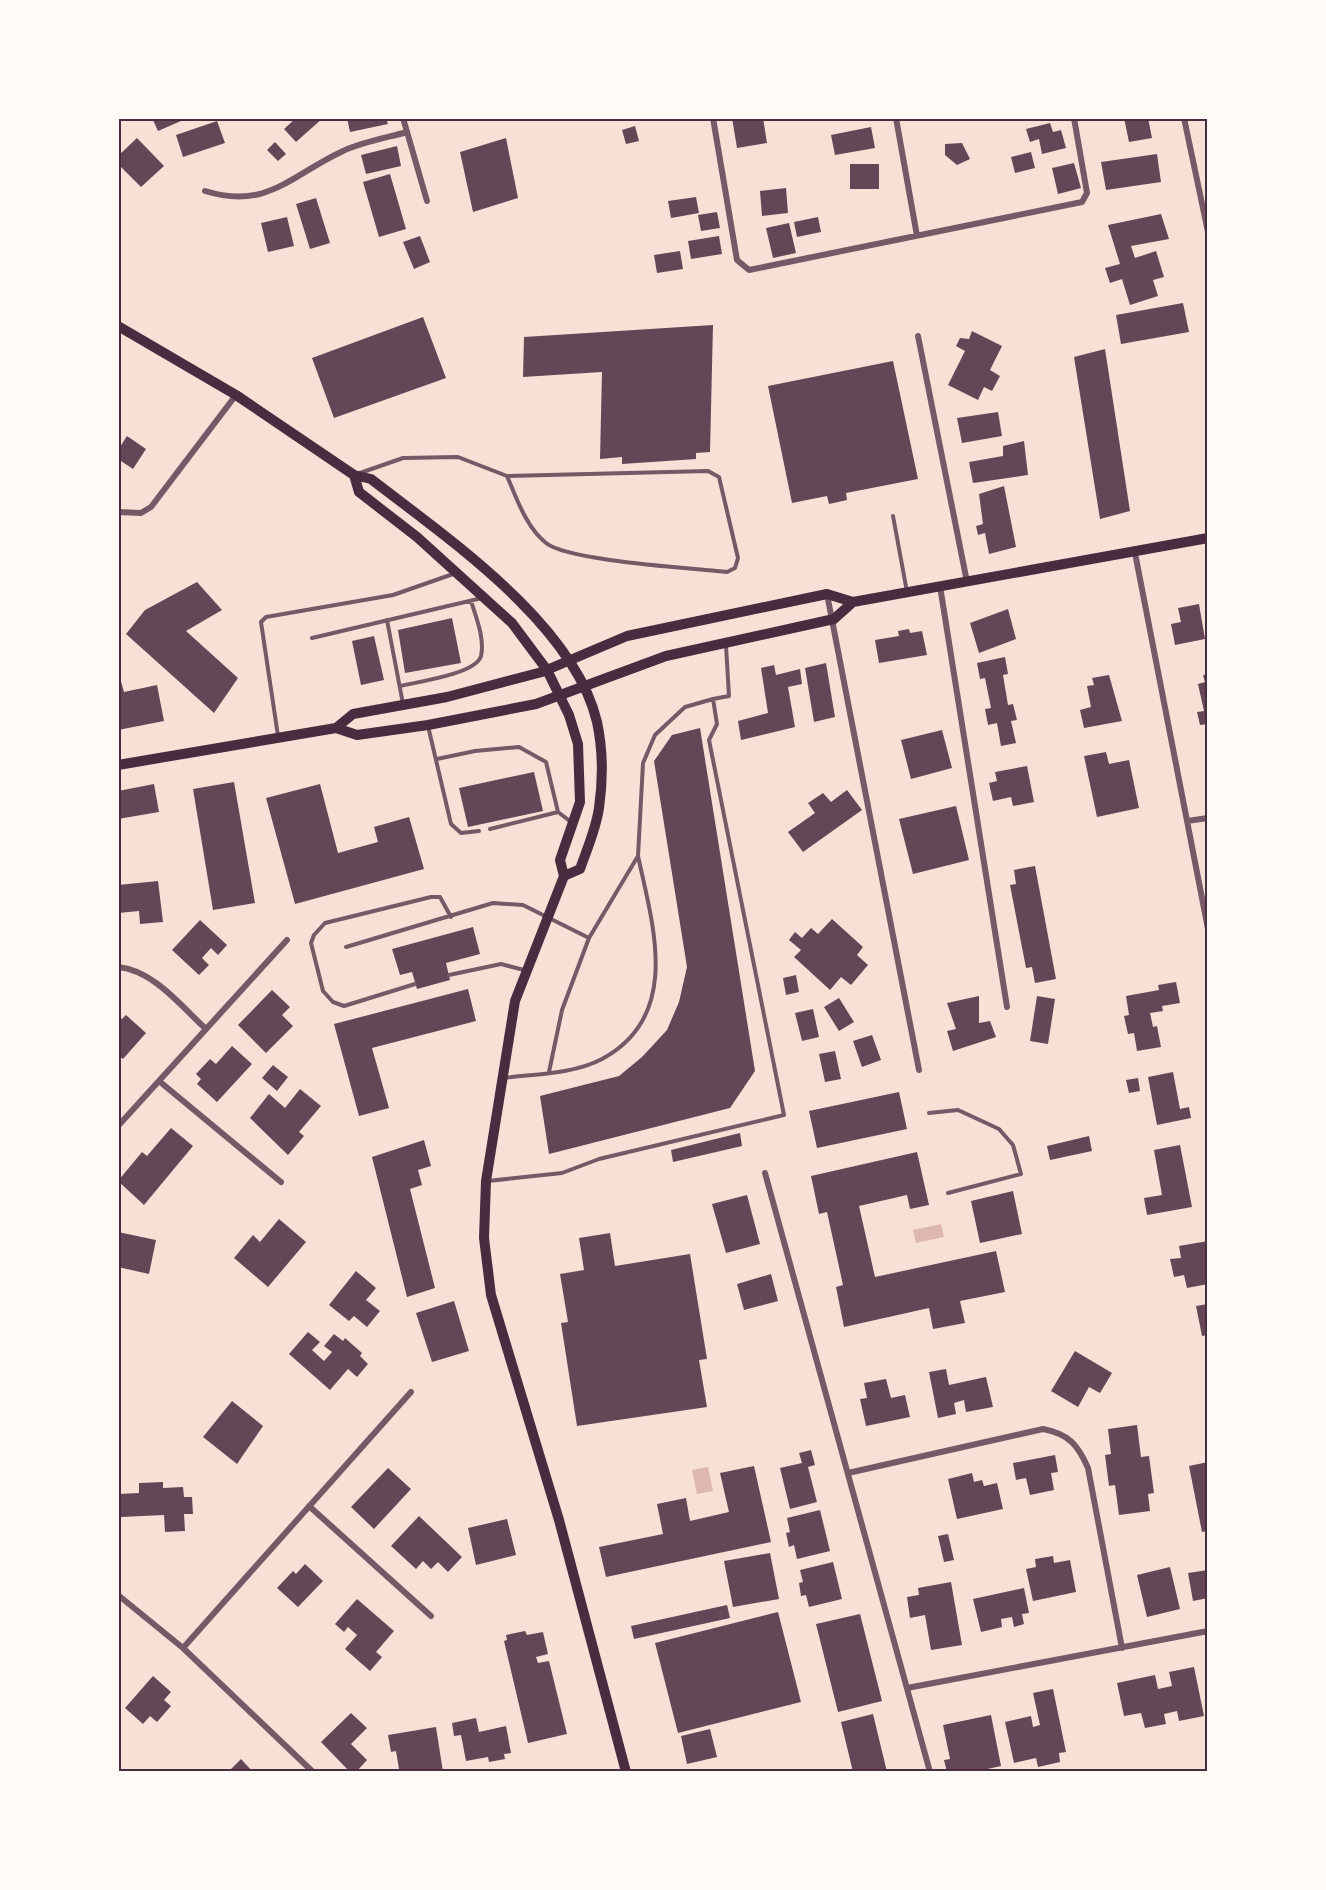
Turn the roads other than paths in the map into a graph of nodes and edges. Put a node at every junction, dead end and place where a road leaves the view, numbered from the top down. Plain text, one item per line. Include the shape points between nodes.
1 (403, 118) edge
2 (713, 118) edge
3 (896, 118) edge
4 (1074, 118) edge
5 (1184, 118) edge
6 (407, 132) junction
7 (205, 192) dead end
8 (427, 201) dead end
9 (1208, 232) edge
10 (917, 236) junction
11 (118, 326) edge
12 (918, 336) dead end
13 (236, 395) junction
14 (354, 475) junction
15 (507, 476) junction
16 (118, 512) edge
17 (893, 516) dead end
18 (1208, 538) edge
19 (1135, 553) junction
20 (456, 573) junction
21 (967, 583) junction
22 (940, 586) junction
23 (907, 592) junction
24 (827, 594) junction
25 (486, 597) junction
26 (471, 601) junction
27 (853, 602) junction
28 (834, 619) junction
29 (387, 620) junction
30 (312, 638) dead end
31 (725, 645) junction
32 (569, 660) junction
33 (547, 670) junction
34 (400, 686) junction
35 (584, 687) junction
36 (561, 697) junction
37 (713, 699) junction
38 (404, 705) junction
39 (428, 725) junction
40 (336, 728) junction
41 (278, 736) junction
42 (437, 759) junction
43 (118, 765) edge
44 (558, 812) junction
45 (1208, 818) edge
46 (1187, 821) junction
47 (574, 823) junction
48 (490, 829) dead end
49 (479, 831) dead end
50 (638, 856) junction
51 (564, 876) junction
52 (451, 916) junction
53 (546, 917) junction
54 (1208, 928) edge
55 (590, 938) junction
56 (287, 940) dead end
57 (346, 946) dead end
58 (118, 967) edge
59 (526, 970) junction
60 (449, 975) dead end
61 (415, 984) dead end
62 (1007, 1007) dead end
63 (206, 1029) junction
64 (919, 1070) dead end
65 (549, 1072) junction
66 (502, 1078) junction
67 (159, 1081) junction
68 (929, 1113) dead end
69 (118, 1126) edge
70 (765, 1173) dead end
71 (486, 1181) junction
72 (282, 1182) dead end
73 (948, 1193) dead end
74 (411, 1392) dead end
75 (848, 1473) junction
76 (309, 1506) junction
77 (118, 1595) edge
78 (431, 1616) dead end
79 (1208, 1631) edge
80 (183, 1648) junction
81 (1122, 1648) junction
82 (907, 1688) junction
83 (313, 1772) edge
84 (626, 1772) edge
85 (930, 1772) edge

1 - 6 street
2 - 10 street via 737,260 742,267 749,270
3 - 10 street
4 - 10 street via 1087,193 1082,202
5 - 9 street
6 - 7 street via 342,151 283,187 251,196 224,197
6 - 8 street
11 - 13 main road
12 - 21 street
13 - 14 main road
13 - 16 street via 151,507 141,513
14 - 15 lane via 403,458 458,457
14 - 20 main road via 359,492
14 - 32 main road via 371,479 494,578 536,618
15 - 15 lane via 713,472 719,477 738,558 735,568 727,572 574,555 547,544 524,516
17 - 23 lane
18 - 19 main road
19 - 21 main road
19 - 46 street
20 - 25 main road
20 - 41 lane via 393,596 266,617 261,622
21 - 22 main road
22 - 23 main road
22 - 62 street
23 - 27 main road
24 - 27 main road
24 - 28 street
24 - 32 main road via 627,636
25 - 26 lane
25 - 33 main road via 531,646
26 - 29 lane
26 - 34 lane via 480,628 479,660 463,671
27 - 28 main road
28 - 31 main road
28 - 64 street
29 - 30 lane
29 - 34 lane
31 - 35 main road via 666,656
31 - 37 lane via 729,696
32 - 33 main road
32 - 35 main road
33 - 36 main road
33 - 38 main road
34 - 38 lane
35 - 36 main road
35 - 51 main road via 599,737 599,810 580,869
36 - 39 main road
36 - 47 main road via 578,744 580,802
37 - 50 lane via 685,707 655,735 643,763
37 - 71 lane via 717,724 709,740 784,1115 599,1159 562,1173
38 - 40 main road via 353,714
39 - 40 main road via 357,735
39 - 42 lane
40 - 41 main road
41 - 43 main road
42 - 44 lane via 519,747 546,762
42 - 49 lane via 452,824 461,833
44 - 47 lane
44 - 48 lane
45 - 46 street
46 - 54 street
47 - 51 main road via 560,860
50 - 55 lane
50 - 65 lane via 657,946 654,988 644,1019 622,1045 601,1059
51 - 53 main road
52 - 53 lane via 493,903 524,905
52 - 57 lane
52 - 61 lane via 440,897 431,897 325,923 314,934 311,943 323,991 337,1004
53 - 55 lane
53 - 59 main road
55 - 65 lane via 562,1010
56 - 63 street
58 - 63 street via 145,975
59 - 60 lane via 501,964
59 - 66 main road via 515,1001
63 - 67 street
65 - 66 lane
66 - 71 main road
67 - 69 street
67 - 72 street
68 - 73 lane via 958,1110 999,1129 1013,1145 1020,1174
70 - 75 street
71 - 84 main road via 484,1238 491,1295 559,1520
74 - 76 street
75 - 81 street via 1043,1429 1070,1438 1088,1468
75 - 82 street
76 - 78 street
76 - 80 street
77 - 80 street
79 - 81 street
80 - 83 street
81 - 82 street
82 - 85 street

